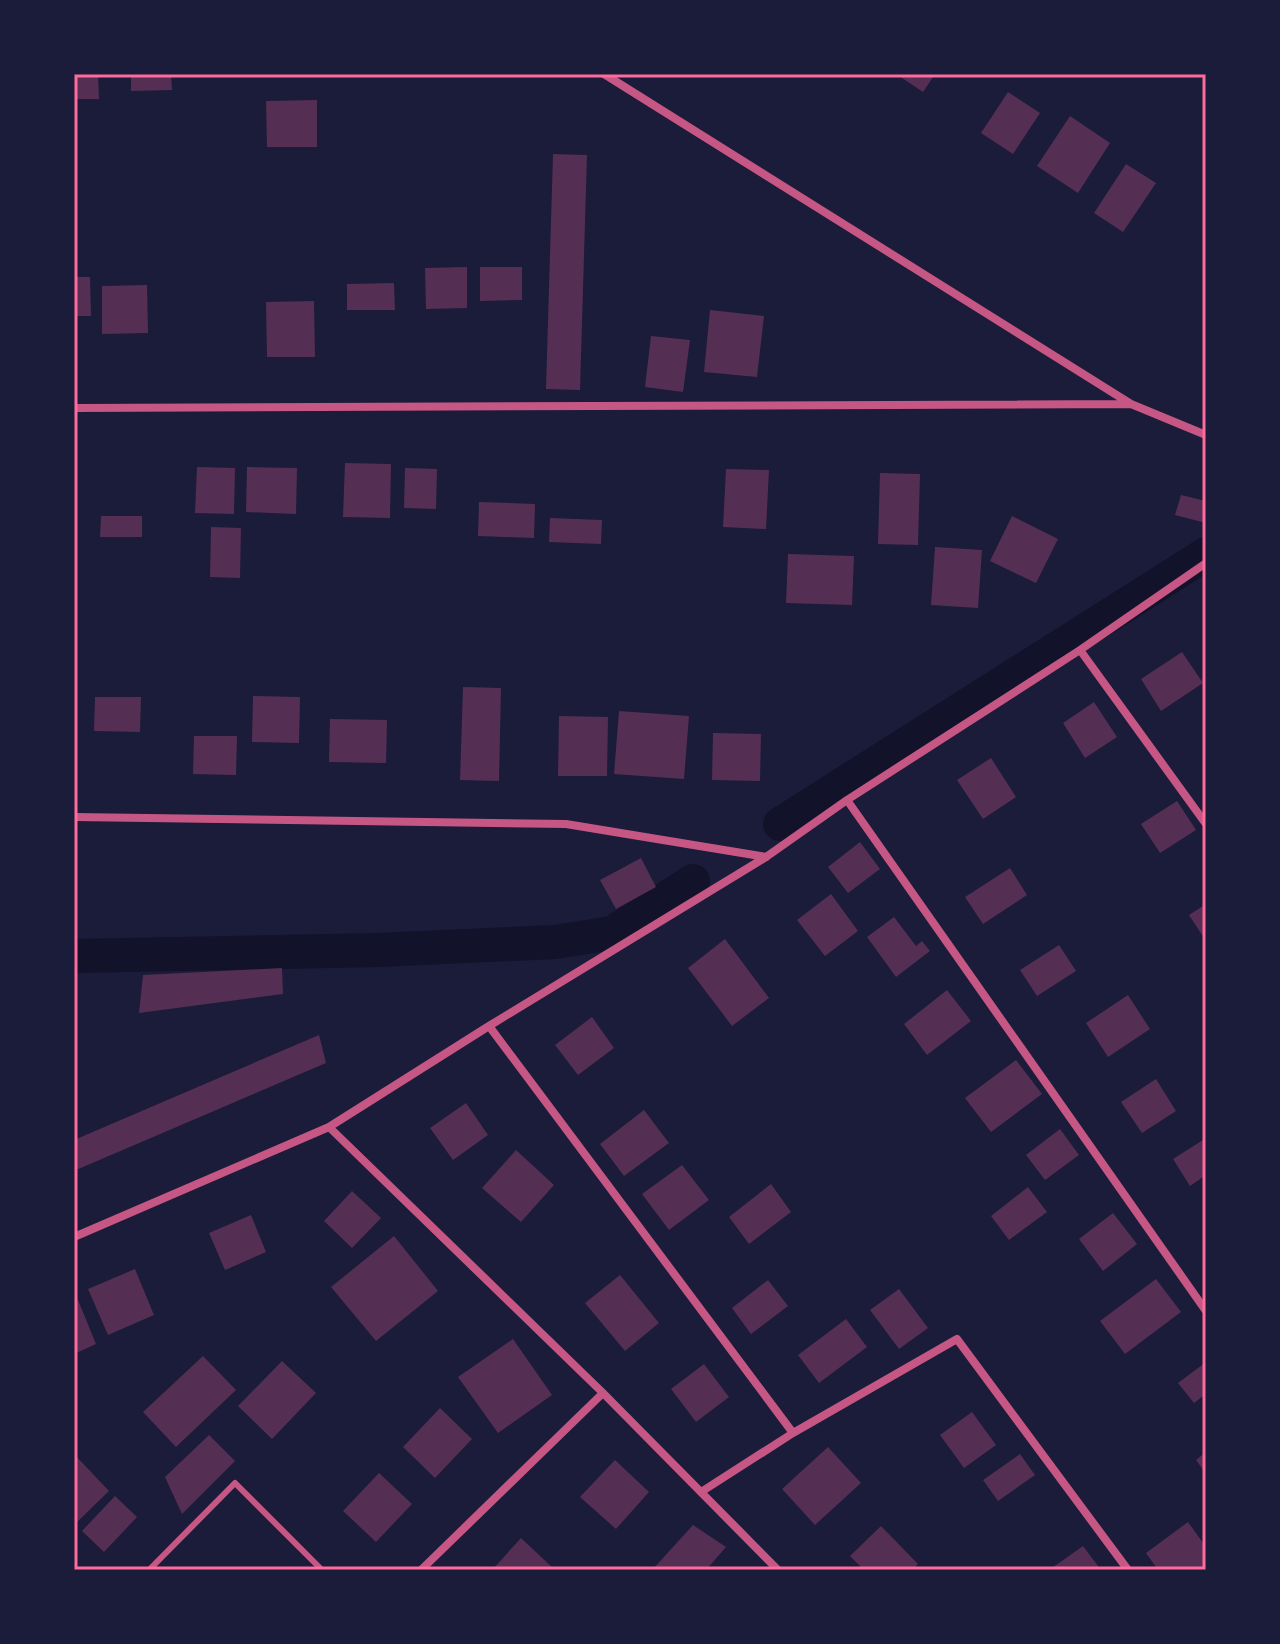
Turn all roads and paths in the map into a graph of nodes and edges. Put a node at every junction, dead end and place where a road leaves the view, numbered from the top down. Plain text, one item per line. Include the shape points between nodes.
1 (604, 74) edge
2 (1131, 404) junction
3 (74, 408) edge
4 (1206, 435) edge
5 (1206, 563) edge
6 (1080, 650) junction
7 (847, 800) junction
8 (74, 817) edge
9 (1206, 824) edge
10 (766, 857) junction
11 (489, 1026) junction
12 (329, 1127) junction
13 (74, 1237) edge
14 (1206, 1311) edge
15 (603, 1393) junction
16 (793, 1433) junction
17 (701, 1492) junction
18 (149, 1570) edge
19 (322, 1570) edge
20 (421, 1570) edge
21 (778, 1570) edge
22 (1128, 1570) edge

1 - 2 street
2 - 3 street
2 - 4 street
5 - 6 street
6 - 7 street
6 - 9 street
7 - 10 street
7 - 14 street
8 - 10 street via 566,824
10 - 11 street
11 - 12 street
11 - 16 street
12 - 13 street
12 - 15 street
15 - 17 street
15 - 20 street
16 - 17 street
16 - 22 street via 957,1339
17 - 21 street
18 - 19 lane via 235,1483

